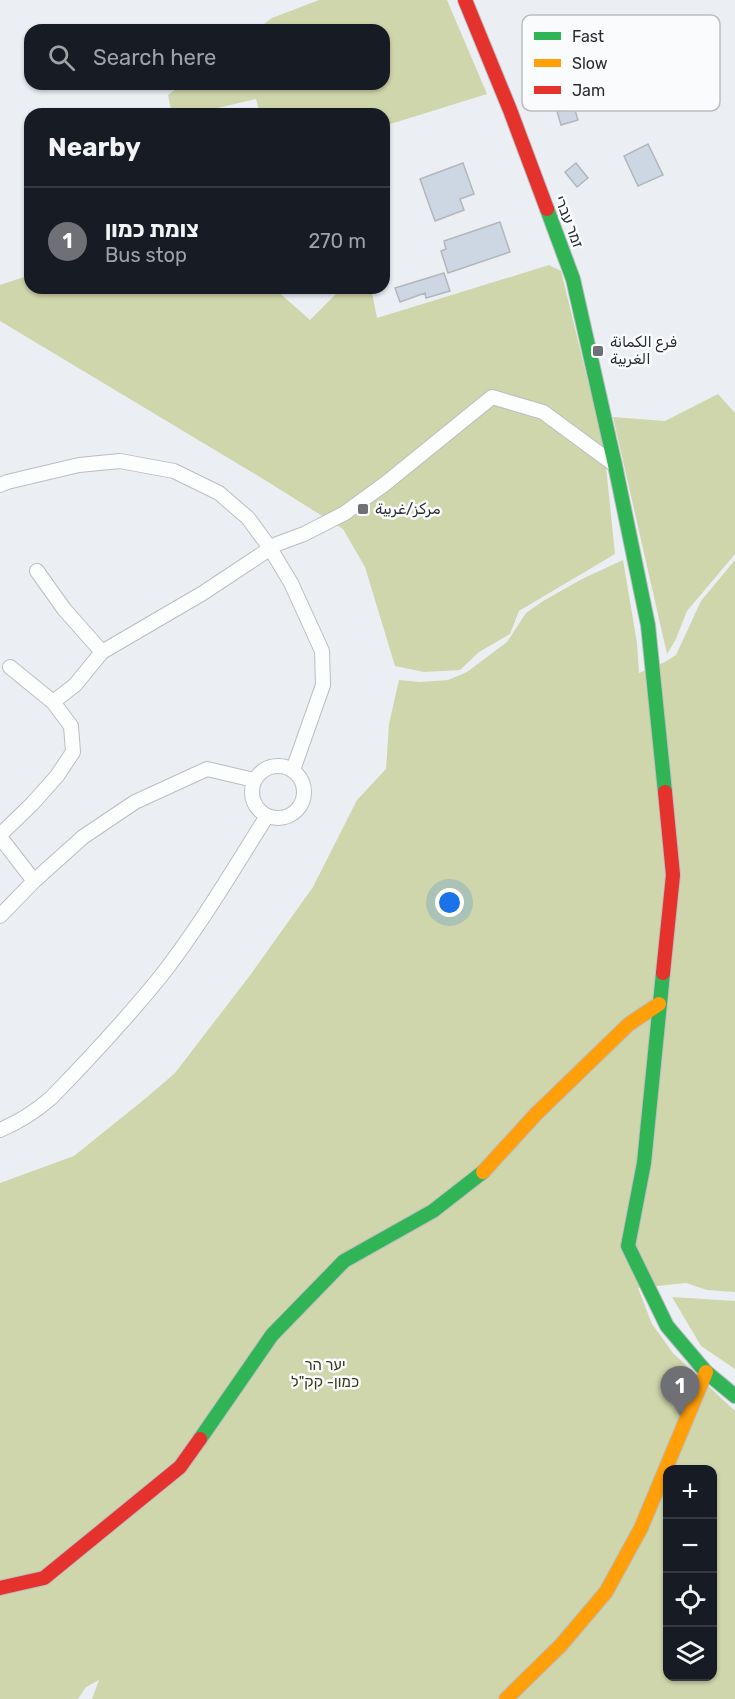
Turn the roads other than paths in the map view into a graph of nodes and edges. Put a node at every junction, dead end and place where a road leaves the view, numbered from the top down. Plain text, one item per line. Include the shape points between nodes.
1 (465, 0) edge
2 (615, 465) junction
3 (0, 485) edge
4 (270, 548) junction
5 (37, 571) dead end
6 (102, 652) junction
7 (10, 667) dead end
8 (53, 702) junction
9 (292, 770) junction
10 (254, 780) junction
11 (267, 816) junction
12 (0, 836) edge
13 (34, 881) junction
14 (0, 916) edge
15 (660, 1004) junction
16 (0, 1130) edge
17 (706, 1372) junction
18 (735, 1396) edge
19 (0, 1588) edge
20 (506, 1699) edge

1 - 2 street, זמר עברי via 573,279
2 - 4 street via 543,412 492,397 345,513
2 - 15 street, זמר עברי via 648,626 673,875
3 - 4 street via 79,465 120,461 174,471 219,493 248,518
4 - 6 street
4 - 9 street via 322,651 323,685
5 - 6 street
6 - 8 street via 75,686
7 - 8 street
8 - 12 street via 71,726 73,752 57,776
9 - 10 street via 275,765
9 - 11 street via 303,783 303,801 285,818
10 - 11 street via 252,797
10 - 13 street via 207,769 135,802 83,837
11 - 16 street via 213,902 144,996 51,1098
12 - 13 street
13 - 14 street
15 - 17 street, זמר עברי via 644,1163 628,1246 667,1326
15 - 19 street via 629,1024 536,1114 488,1168 432,1211 344,1261 272,1335 180,1467 44,1578
17 - 18 street, זמר עברי
17 - 20 street via 641,1528 606,1592 561,1645

